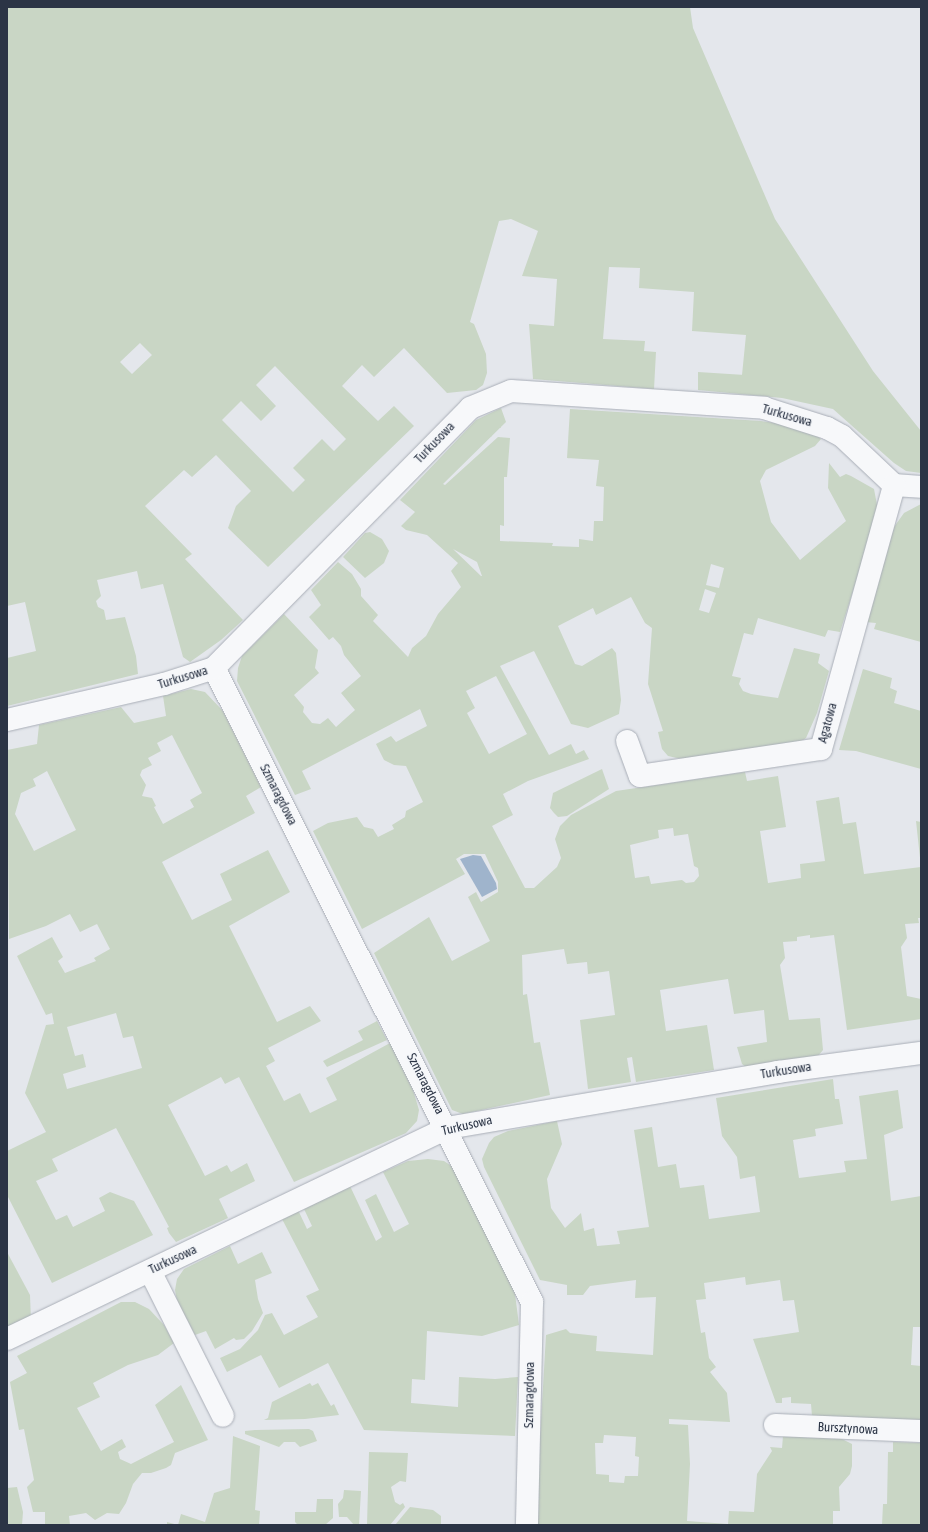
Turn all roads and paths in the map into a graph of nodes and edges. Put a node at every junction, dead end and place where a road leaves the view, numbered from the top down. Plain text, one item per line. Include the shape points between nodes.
1 (894, 485) junction
2 (921, 487) edge
3 (214, 668) junction
4 (7, 720) edge
5 (627, 741) dead end
6 (921, 1053) edge
7 (447, 1128) junction
8 (150, 1270) junction
9 (7, 1339) edge
10 (223, 1416) dead end
11 (775, 1425) dead end
12 (921, 1431) edge
13 (527, 1525) edge

1 - 2 street
1 - 3 street, Turkusowa via 842,436 827,428 764,408 511,391 470,408
1 - 5 street, Agatowa via 821,749 640,776
3 - 4 street, Turkusowa via 164,684
3 - 7 street, Szmaragdowa
6 - 7 street, Turkusowa via 778,1072
7 - 8 street, Turkusowa
7 - 13 street, Szmaragdowa via 532,1302
8 - 9 street, Turkusowa
8 - 10 street
11 - 12 street, Bursztynowa

